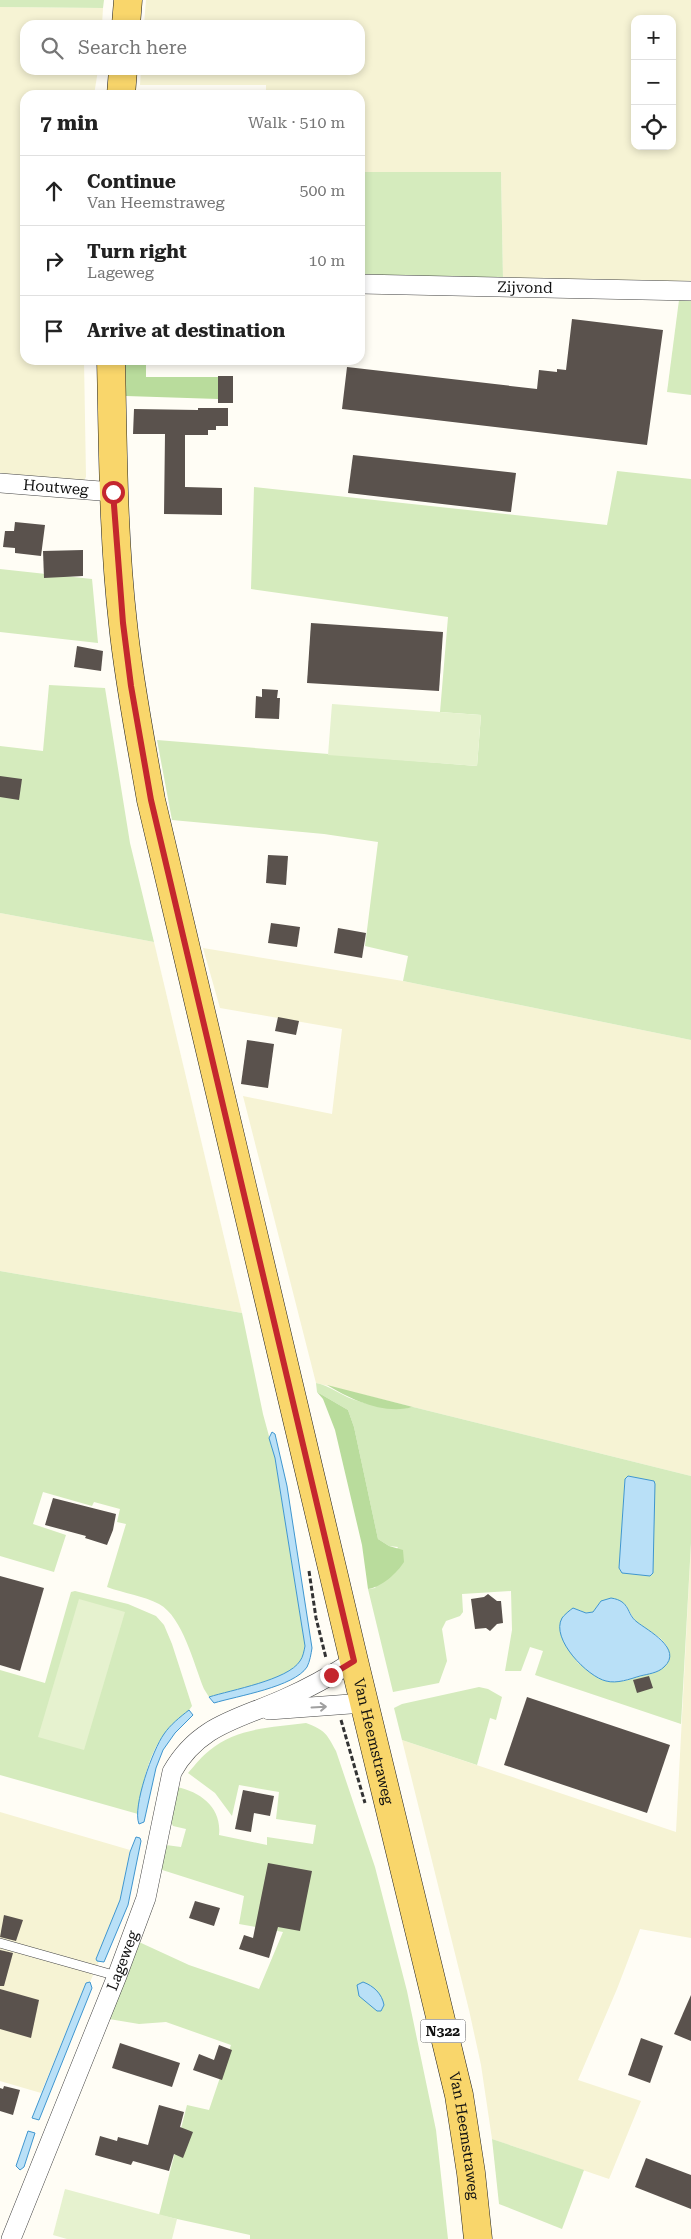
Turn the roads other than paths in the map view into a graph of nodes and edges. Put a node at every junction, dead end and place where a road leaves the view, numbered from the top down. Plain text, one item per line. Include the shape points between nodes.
1 (128, 0) edge
2 (126, 20) edge
3 (122, 75) edge
4 (121, 90) edge
5 (365, 284) edge
6 (691, 291) edge
7 (112, 365) edge
8 (0, 482) edge
9 (113, 492) junction
10 (354, 1661) junction
11 (368, 1703) junction
12 (253, 1711) junction
13 (0, 1943) edge
14 (117, 1976) junction
15 (11, 2239) edge
16 (478, 2239) edge

1 - 2 main road
3 - 4 main road
5 - 6 street, Zijvond
7 - 9 main road, Van Heemstraweg / N322
8 - 9 street, Houtweg
9 - 10 main road, Van Heemstraweg / N322 via 123,623 151,800
10 - 11 main road, Van Heemstraweg / N322
10 - 12 street, Lageweg via 286,1698
12 -> 11 street, Lageweg
11 - 16 main road, Van Heemstraweg / N322 via 459,2095
12 - 14 street, Lageweg via 218,1725 196,1740 179,1758 172,1772 146,1898
13 - 14 lane
14 - 15 street, Lageweg

